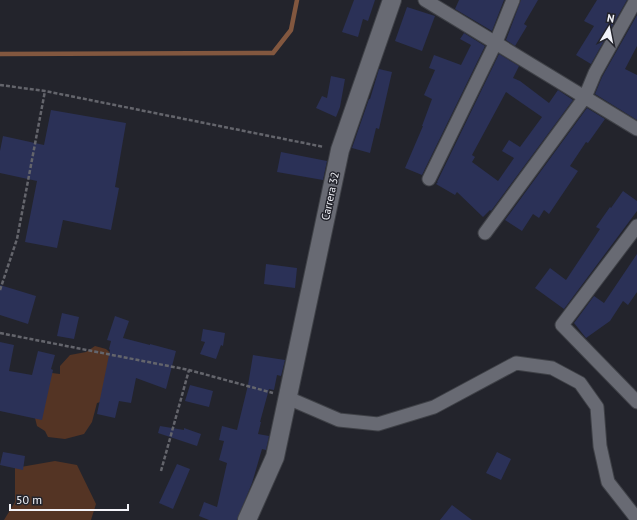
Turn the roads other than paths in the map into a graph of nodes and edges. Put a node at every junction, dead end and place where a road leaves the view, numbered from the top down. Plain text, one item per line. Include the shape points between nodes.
1 (392, 0) edge
2 (425, 0) edge
3 (513, 0) edge
4 (636, 0) edge
5 (496, 42) junction
6 (585, 97) junction
7 (637, 129) edge
8 (429, 179) dead end
9 (637, 226) edge
10 (485, 233) dead end
11 (288, 398) junction
12 (637, 402) edge
13 (637, 519) edge
14 (247, 520) edge

1 - 11 main road, Carrera 32 via 340,150
2 - 5 street
3 - 5 street
4 - 6 street via 595,73
5 - 6 street
5 - 8 street
6 - 7 street
6 - 10 street
9 - 12 street via 562,325
11 - 13 street via 339,420 378,424 434,407 516,363 552,368 580,383 597,407 600,446 608,482
11 - 14 main road, Carrera 32 via 275,457

